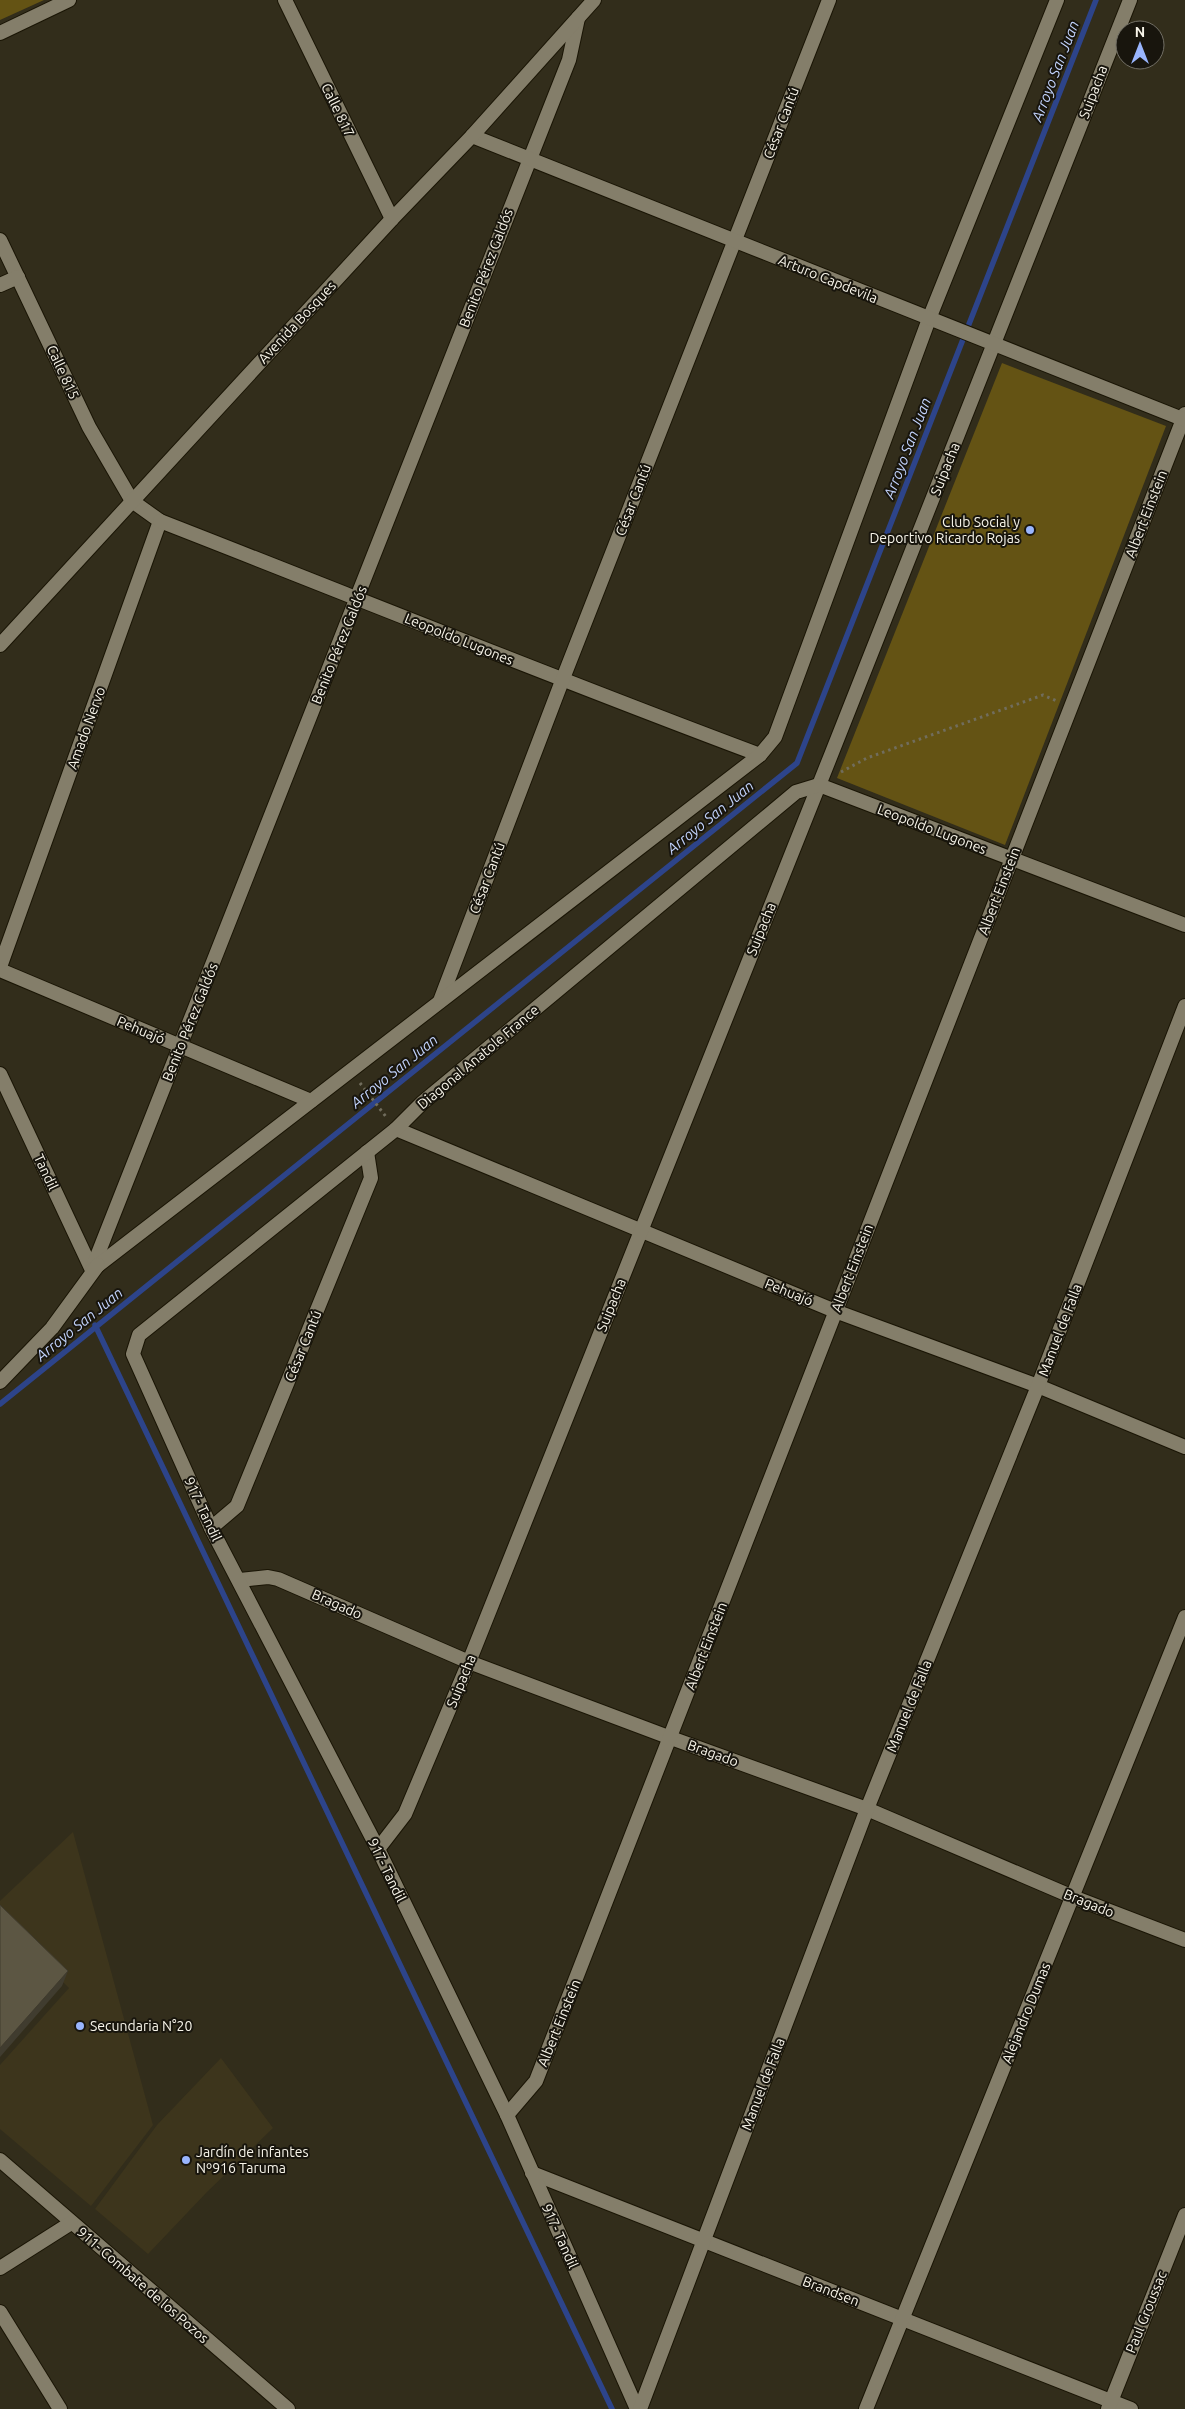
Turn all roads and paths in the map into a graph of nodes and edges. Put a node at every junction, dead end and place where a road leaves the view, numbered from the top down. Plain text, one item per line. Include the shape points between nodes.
1 (69, 0) edge
2 (285, 0) edge
3 (594, 0) edge
4 (829, 0) edge
5 (1057, 0) edge
6 (1130, 0) edge
7 (578, 18) junction
8 (0, 33) edge
9 (472, 136) junction
10 (528, 160) junction
11 (392, 219) junction
12 (0, 240) edge
13 (734, 242) junction
14 (18, 277) junction
15 (0, 285) edge
16 (929, 319) junction
17 (988, 343) junction
18 (1184, 418) edge
19 (132, 501) junction
20 (160, 521) junction
21 (358, 598) junction
22 (0, 646) edge
23 (562, 681) junction
24 (1071, 706) junction
25 (760, 755) junction
26 (819, 785) junction
27 (1011, 860) junction
28 (1185, 925) edge
29 (0, 968) edge
30 (440, 1002) junction
31 (1185, 1006) edge
32 (180, 1047) junction
33 (0, 1074) edge
34 (370, 1096) dead end
35 (311, 1101) junction
36 (385, 1115) dead end
37 (396, 1129) junction
38 (367, 1152) junction
39 (641, 1231) junction
40 (95, 1267) junction
41 (835, 1311) junction
42 (139, 1335) joint
43 (0, 1382) edge
44 (1038, 1386) junction
45 (1185, 1447) edge
46 (211, 1528) junction
47 (240, 1580) junction
48 (1185, 1617) edge
49 (469, 1662) junction
50 (671, 1738) junction
51 (867, 1809) junction
52 (378, 1849) junction
53 (1073, 1897) junction
54 (1185, 1940) edge
55 (507, 2115) junction
56 (0, 2160) edge
57 (532, 2173) junction
58 (1185, 2215) edge
59 (71, 2223) junction
60 (704, 2241) junction
61 (0, 2268) edge
62 (0, 2312) edge
63 (902, 2318) junction
64 (283, 2405) edge
65 (1110, 2405) edge
66 (60, 2409) edge
67 (266, 2409) edge
68 (639, 2409) edge
69 (866, 2409) edge
70 (1130, 2409) edge

1 - 8 street
2 - 11 street, Calle 817
3 - 7 street, Avenida Bosques
4 - 13 street, César Cantú
5 - 16 street
6 - 17 street, Suipacha
7 - 9 street, Avenida Bosques
7 - 10 street, Benito Pérez Galdós via 569,60
9 - 10 street, Arturo Capdevila
9 - 11 street, Avenida Bosques
10 - 13 street, Arturo Capdevila
10 - 21 street, Benito Pérez Galdós
11 - 19 street, Avenida Bosques
12 - 14 street, Calle 815
13 - 16 street, Arturo Capdevila
13 - 23 street, César Cantú
14 - 15 street
14 - 19 street, Calle 815 via 88,427
16 - 17 street, Arturo Capdevila
16 - 25 street via 774,736
17 - 18 street, Arturo Capdevila
17 - 26 street, Suipacha
18 - 24 street, Albert Einstein
19 - 20 street
19 - 22 street, Avenida Bosques
20 - 21 street, Leopoldo Lugones
20 - 29 street, Amado Nervo
21 - 23 street, Leopoldo Lugones
21 - 32 street, Benito Pérez Galdós
23 - 25 street, Leopoldo Lugones
23 - 30 street, César Cantú
24 - 26 path via 1043,695 867,758
24 - 27 street, Albert Einstein
25 - 30 street
26 - 27 street, Leopoldo Lugones
26 - 37 street, Diagonal Anatole France via 796,792 422,1103
26 - 39 street, Suipacha
27 - 28 street, Leopoldo Lugones
27 - 41 street, Albert Einstein
29 - 32 street, Pehuajó
30 - 35 street
31 - 44 street, Manuel de Falla
32 - 35 street, Pehuajó
32 - 40 street, Benito Pérez Galdós
33 - 40 street, Tandil
34 - 36 path
35 - 40 street
37 - 38 street, Diagonal Anatole France
37 - 39 street, Pehuajó
38 - 42 street, Diagonal Anatole France
38 - 46 street, César Cantú via 371,1178 237,1506
39 - 41 street, Pehuajó
39 - 49 street, Suipacha
40 - 43 street, Benito Pérez Galdós via 52,1328
41 - 44 street, Pehuajó
41 - 50 street, Albert Einstein
42 - 46 street, 917- Tandil via 133,1354
44 - 45 street, Pehuajó
44 - 51 street, Manuel de Falla
46 - 47 street, 917- Tandil
47 - 49 street, Bragado via 278,1578
47 - 52 street, 917- Tandil
48 - 53 street, Alejandro Dumas
49 - 50 street, Bragado
49 - 52 street, Suipacha via 405,1814
50 - 51 street, Bragado
50 - 55 street, Albert Einstein via 536,2081
51 - 53 street, Bragado
51 - 60 street, Manuel de Falla
52 - 55 street, 917- Tandil
53 - 54 street, Bragado
53 - 63 street, Alejandro Dumas
55 - 57 street, 917- Tandil
56 - 59 street, 911- Combate de los Pozos
57 - 60 street, Brandsen
57 - 68 street, 917- Tandil
58 - 65 street, Paul Groussac
59 - 61 street
59 - 64 street, 911- Combate de los Pozos
60 - 63 street, Brandsen
60 - 68 street, Manuel de Falla
62 - 66 street
63 - 65 street, Brandsen
63 - 69 street, Alejandro Dumas
64 - 67 street
65 - 70 street, Brandsen

